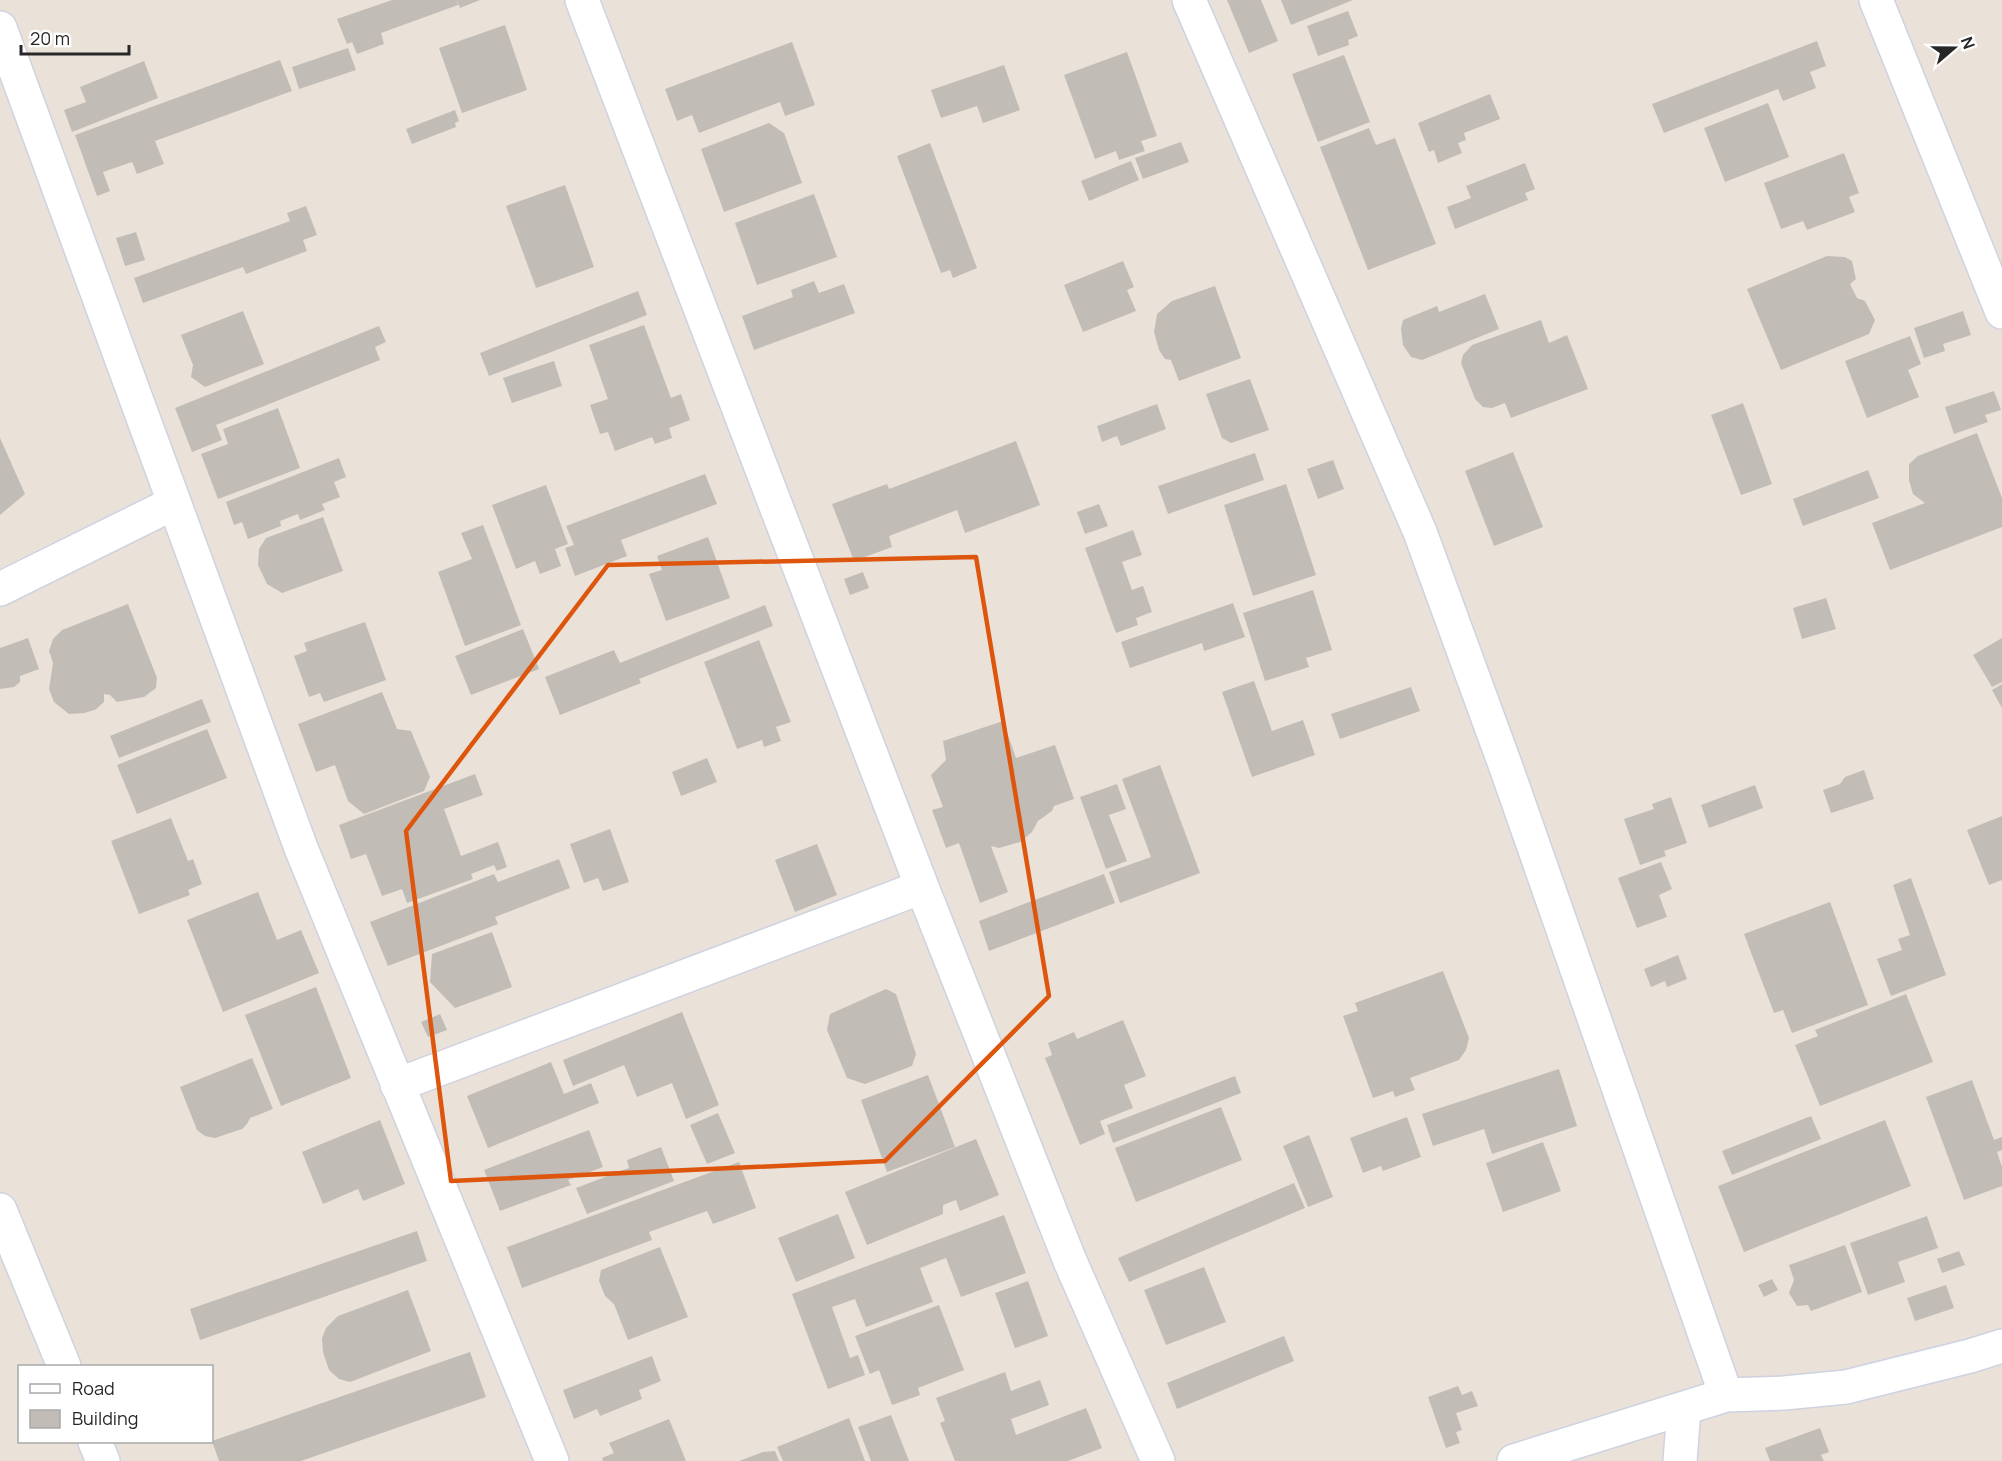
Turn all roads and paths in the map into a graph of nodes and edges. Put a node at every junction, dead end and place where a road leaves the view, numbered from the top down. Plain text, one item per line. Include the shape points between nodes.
1 (582, 0) edge
2 (1189, 0) edge
3 (1876, 0) edge
4 (0, 28) edge
5 (2002, 312) edge
6 (174, 503) junction
7 (0, 589) edge
8 (922, 887) junction
9 (397, 1085) junction
10 (0, 1210) edge
11 (2002, 1346) edge
12 (64, 1365) edge
13 (1726, 1395) junction
14 (1684, 1408) junction
15 (95, 1443) edge
16 (103, 1461) edge
17 (552, 1461) edge
18 (1158, 1461) edge
19 (1514, 1461) edge
20 (1680, 1461) edge

1 - 8 street
2 - 13 street via 1420,532
3 - 5 street
4 - 6 street
6 - 7 street
6 - 9 street via 301,848
8 - 9 street
8 - 18 street via 1070,1261
9 - 17 street
10 - 12 street
11 - 13 street via 1846,1387
13 - 14 street
14 - 19 street
14 - 20 street
15 - 16 street

